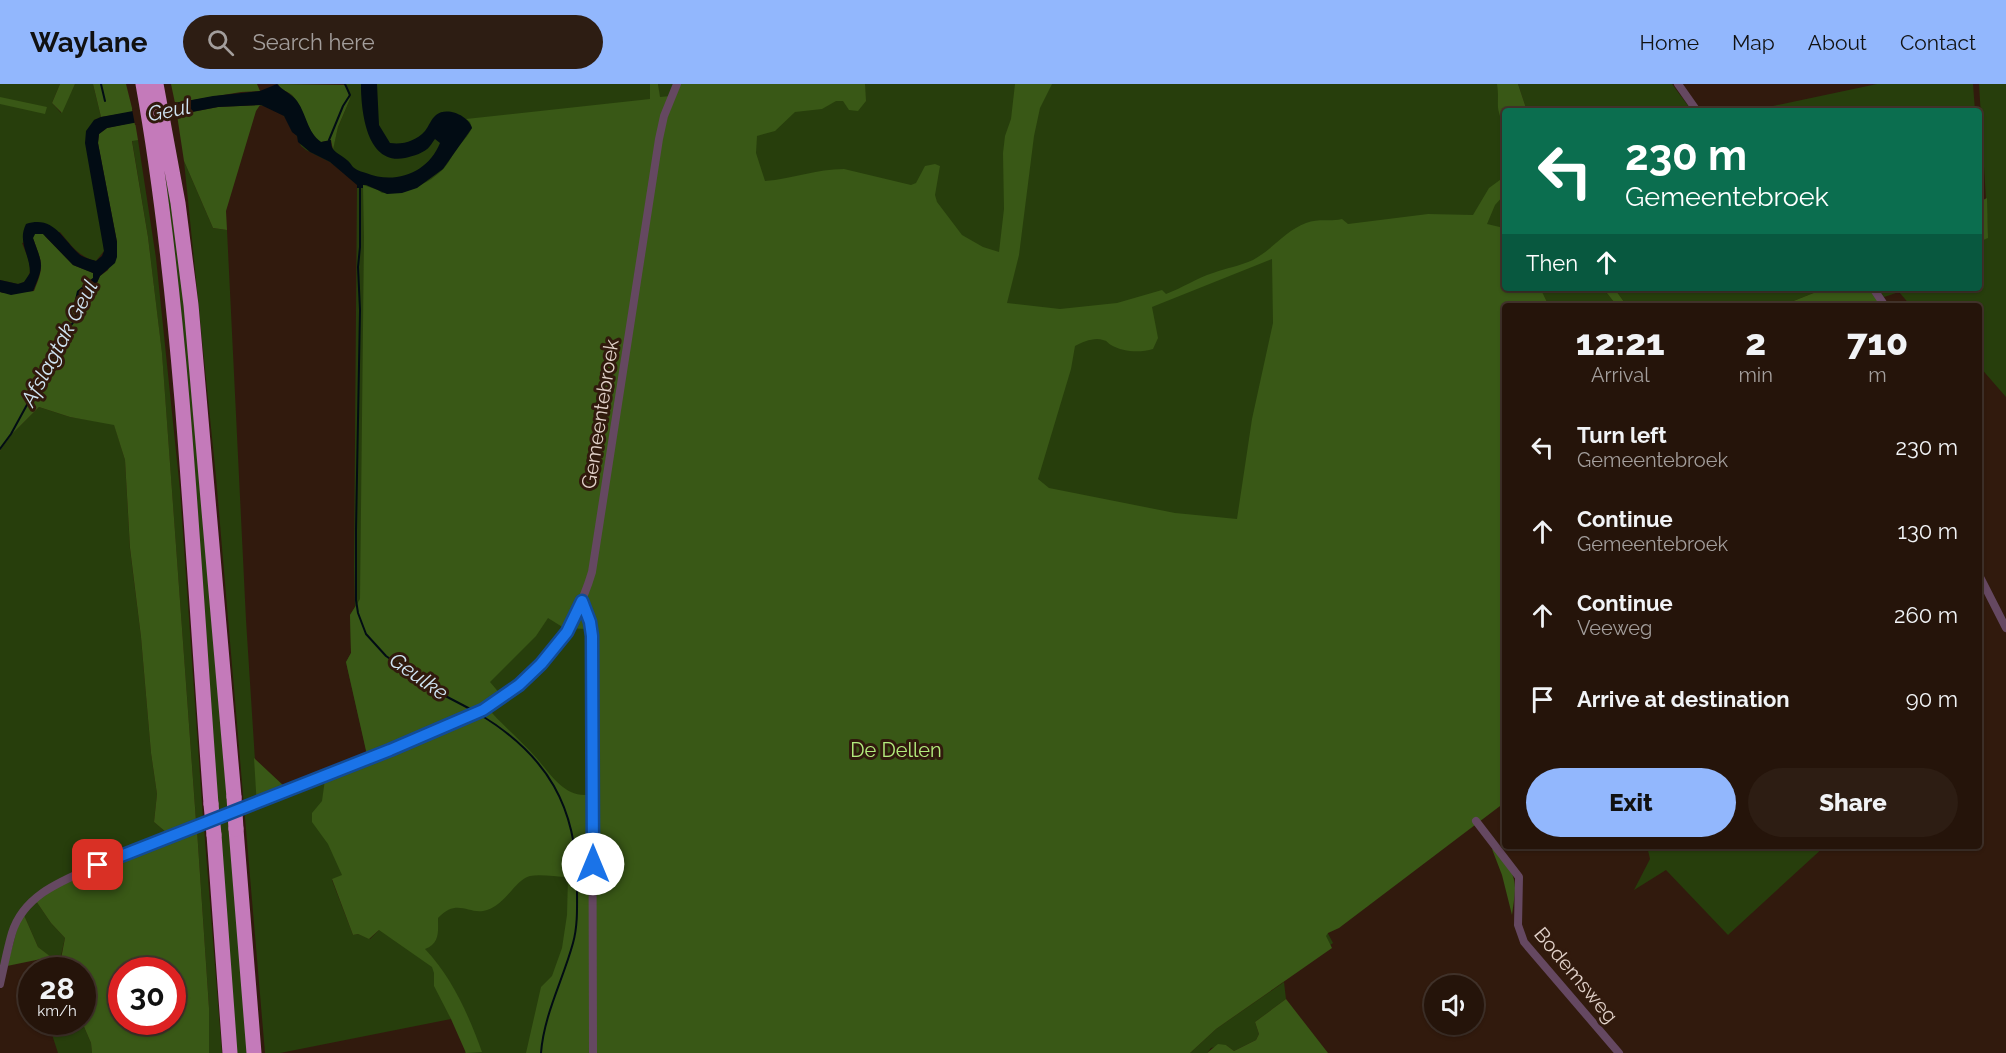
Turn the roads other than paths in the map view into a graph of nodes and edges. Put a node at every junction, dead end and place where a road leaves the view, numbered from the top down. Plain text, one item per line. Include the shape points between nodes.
1 (143, 84) edge
2 (677, 84) edge
3 (1678, 84) edge
4 (154, 94) edge
5 (1695, 108) edge
6 (158, 127) junction
7 (1982, 581) edge
8 (582, 601) junction
9 (2006, 628) edge
10 (1476, 821) dead end
11 (0, 984) edge
12 (230, 1053) edge
13 (254, 1053) edge
14 (593, 1053) edge
15 (1619, 1053) edge

1 - 4 highway
2 - 8 street, Gemeentebroek via 659,139 600,525 592,572
3 - 5 street
4 - 6 highway
6 - 12 highway, bridge
6 - 13 highway, bridge via 178,203 194,337
7 - 9 street
8 - 11 street, Gemeentebroek via 567,632 545,659 519,685 483,710 57,883 29,903 18,918
8 - 14 street via 590,622 592,658
10 - 15 street, Bodemsweg via 1520,878 1518,925 1524,942

